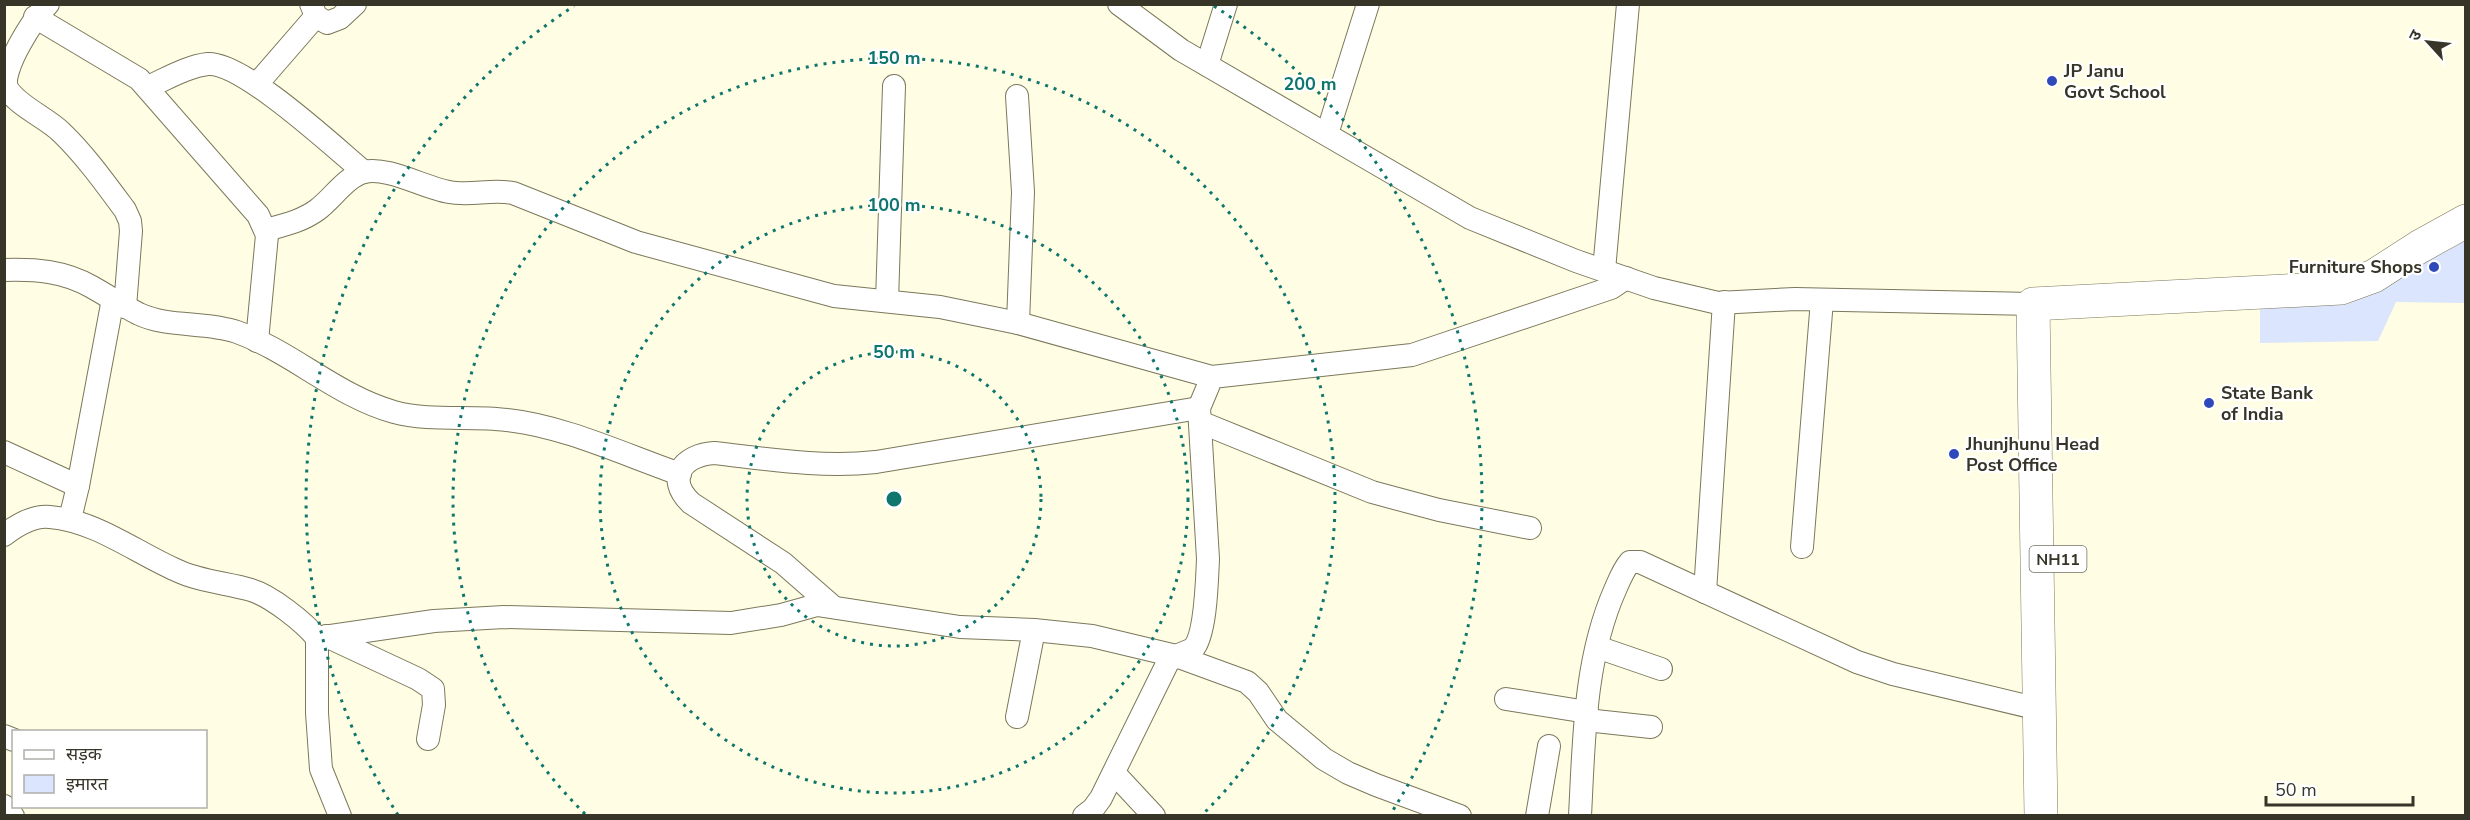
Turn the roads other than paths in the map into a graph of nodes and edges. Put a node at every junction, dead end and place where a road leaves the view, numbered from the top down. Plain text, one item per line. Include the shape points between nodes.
1 (355, 4) edge
2 (1119, 4) edge
3 (1226, 4) edge
4 (1368, 4) edge
5 (1628, 4) edge
6 (313, 10) edge
7 (41, 11) edge
8 (1207, 65) junction
9 (257, 84) junction
10 (894, 86) dead end
11 (148, 87) junction
12 (1017, 96) dead end
13 (1327, 134) junction
14 (364, 172) junction
15 (2466, 221) edge
16 (266, 230) junction
17 (4, 270) edge
18 (1604, 270) junction
19 (1626, 278) junction
20 (1822, 300) junction
21 (886, 301) junction
22 (1724, 302) junction
23 (119, 303) junction
24 (2042, 303) junction
25 (1018, 323) junction
26 (257, 341) junction
27 (1212, 377) junction
28 (1199, 415) junction
29 (4, 452) edge
30 (680, 474) junction
31 (78, 486) junction
32 (70, 519) junction
33 (1530, 528) dead end
34 (4, 536) edge
35 (1802, 547) dead end
36 (1705, 592) junction
37 (831, 605) junction
38 (1034, 630) junction
39 (322, 637) junction
40 (1597, 647) junction
41 (1176, 656) junction
42 (1661, 669) dead end
43 (1506, 699) dead end
44 (2039, 709) junction
45 (1586, 716) junction
46 (1017, 717) dead end
47 (1651, 727) dead end
48 (428, 740) dead end
49 (1549, 746) dead end
50 (1114, 773) junction
51 (1398, 805) edge
52 (4, 806) edge
53 (1452, 814) edge
54 (13, 816) edge
55 (340, 816) edge
56 (1084, 816) edge
57 (1154, 816) edge
58 (1538, 816) edge
59 (1580, 816) edge
60 (2041, 816) edge
61 (2060, 816) edge

1 - 6 street via 327,23
2 - 8 street
3 - 8 street
4 - 13 street
5 - 18 street
6 - 9 street
7 - 11 street
7 - 23 street via 8,67 7,88 59,130 125,210 131,231
8 - 13 street
9 - 11 street via 224,66 210,64
9 - 14 street
10 - 21 street
11 - 16 street via 241,194
12 - 25 street via 1023,192
13 - 18 street via 1470,218
14 - 16 street via 315,212
14 - 21 street via 387,173 461,194 513,193 636,242 834,296
15 - 24 highway via 2374,276 2342,288
16 - 26 street
17 - 23 street via 62,274
18 - 19 street
19 - 22 street via 1654,288
19 - 27 street via 1611,288 1412,355
20 - 22 street
20 - 24 street
20 - 35 street
21 - 25 street
22 - 36 street
23 - 26 street via 157,320 214,326
23 - 31 street
24 - 44 highway, NH11
24 - 61 highway, NH11 via 2058,561
25 - 27 street
26 - 30 street via 348,392 393,411 531,424
27 - 28 street
28 - 30 street via 853,465 700,454 691,458
28 - 33 street via 1372,492
28 - 41 street via 1207,584 1197,644
29 - 31 street
30 - 37 street via 681,493 691,502 783,563
31 - 32 street
32 - 34 street via 30,519
32 - 39 street via 177,571 255,591
36 - 40 street via 1640,562 1630,562 1609,604
36 - 44 street via 1857,662
37 - 38 street via 960,627
37 - 39 street via 731,623 504,617 434,621
38 - 41 street via 1092,636
38 - 46 street
39 - 48 street via 418,679 433,690
39 - 55 street via 316,713 321,769
40 - 42 street
40 - 45 street
41 - 50 street via 1168,662
41 - 51 street via 1247,682 1278,720 1324,759
43 - 45 street
44 - 60 highway, NH11
45 - 47 street
45 - 59 street
49 - 58 street
50 - 56 street via 1101,798
50 - 57 street
51 - 53 street
52 - 54 street

